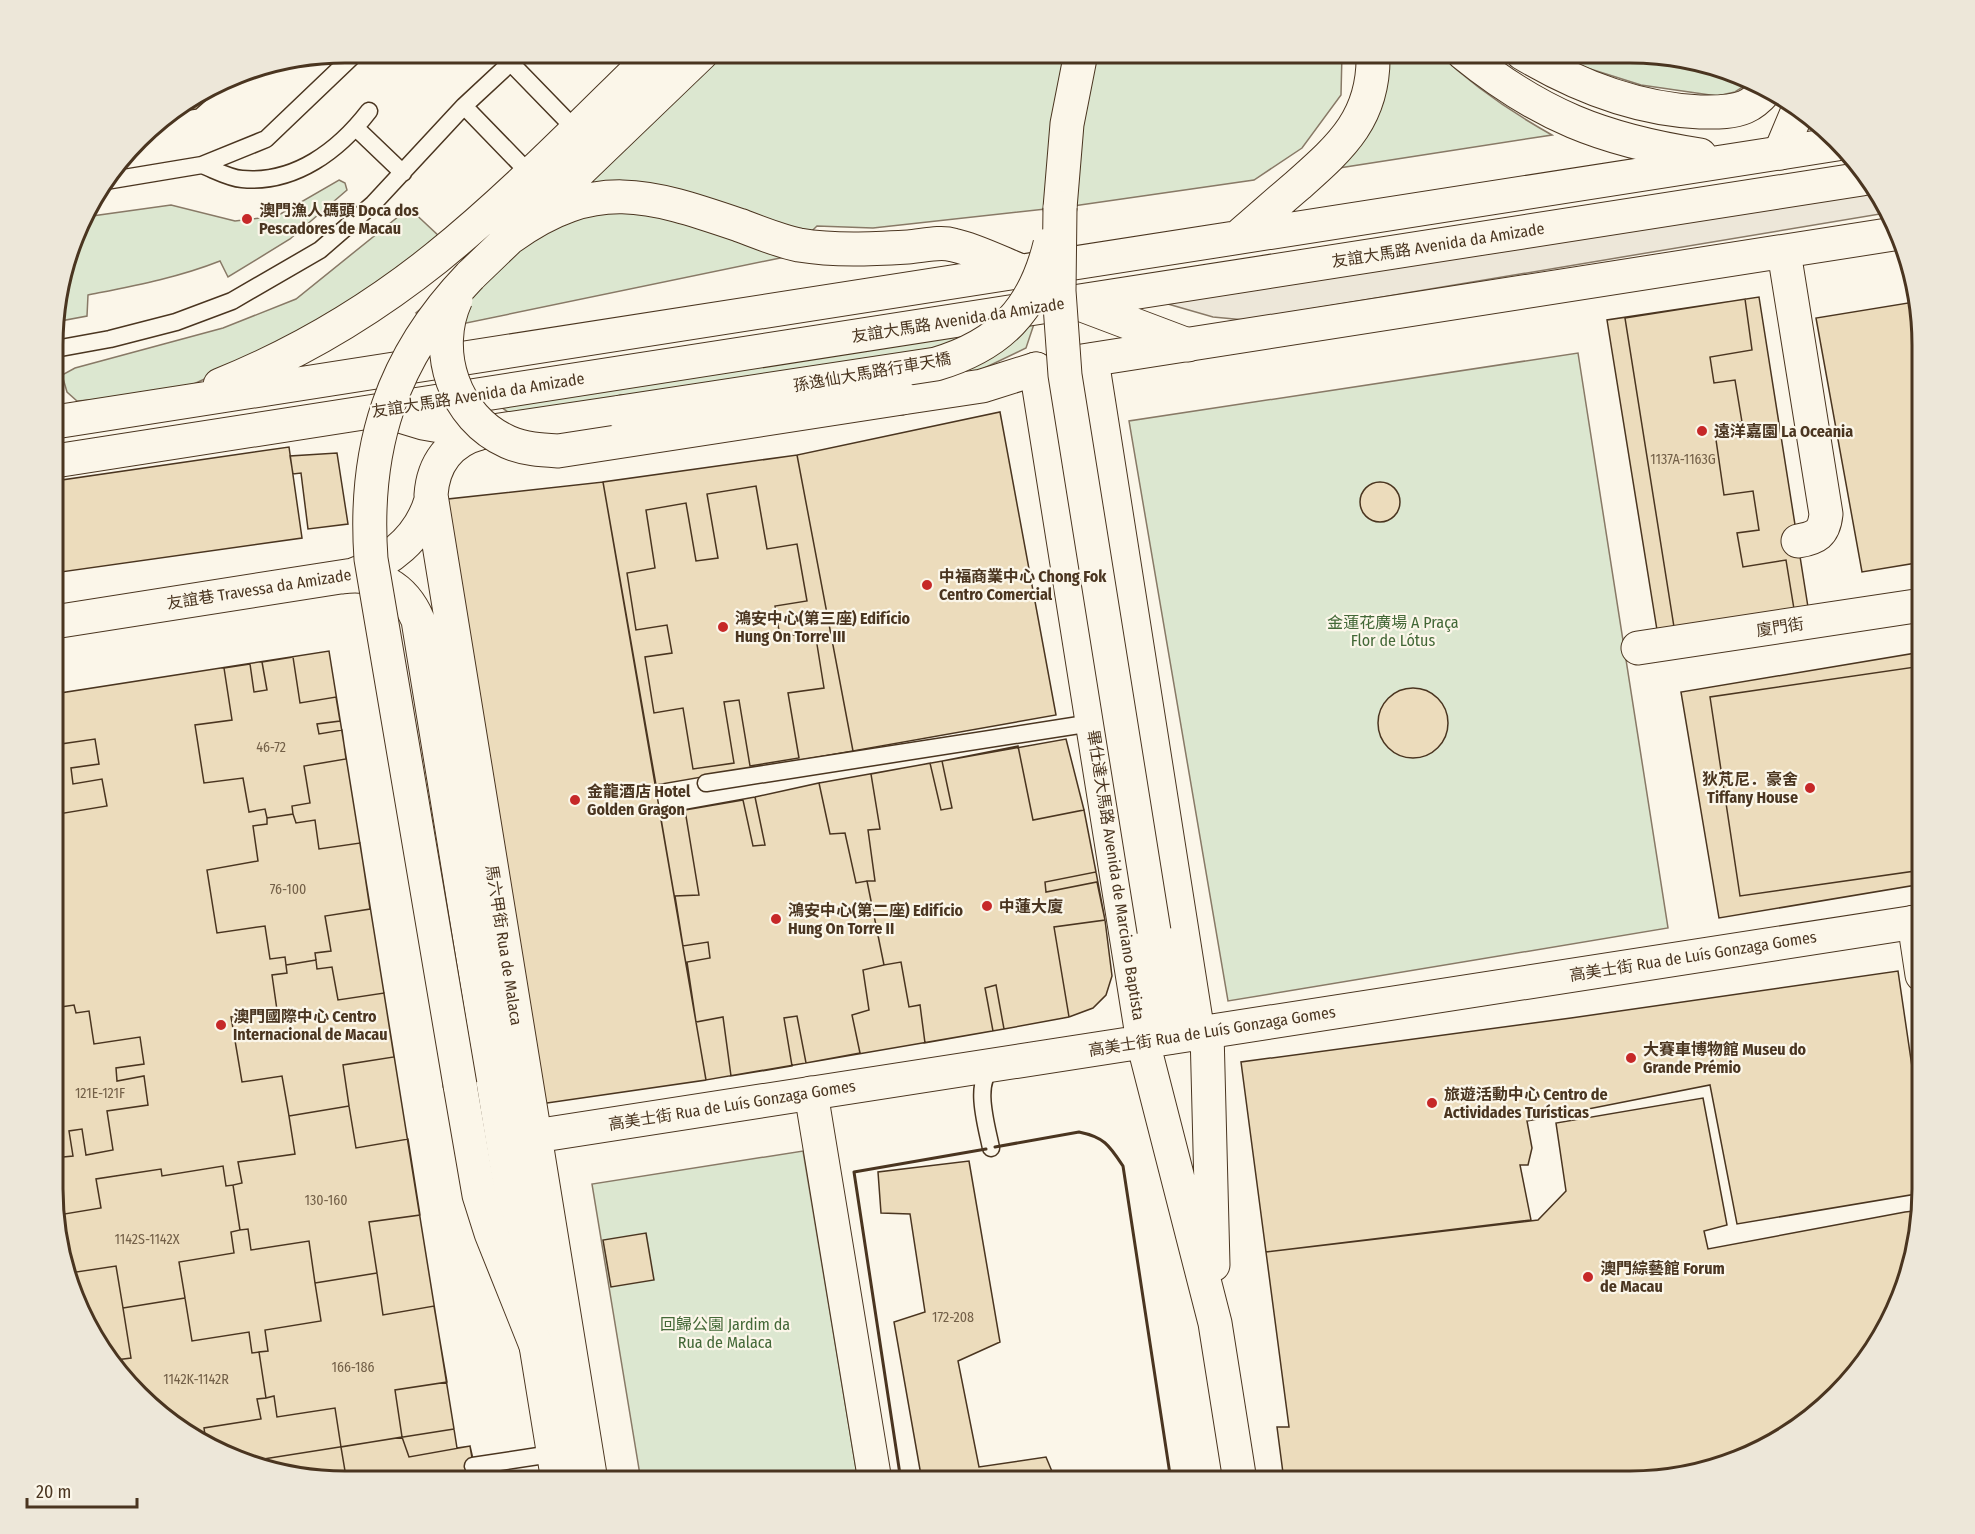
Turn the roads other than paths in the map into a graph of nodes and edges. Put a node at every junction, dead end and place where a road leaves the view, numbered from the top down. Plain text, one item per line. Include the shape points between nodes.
1 (345, 63) edge
2 (509, 63) edge
3 (520, 63) edge
4 (646, 63) edge
5 (692, 63) edge
6 (1079, 63) edge
7 (1372, 63) edge
8 (1476, 63) edge
9 (1540, 63) edge
10 (1761, 95) edge
11 (464, 106) junction
12 (369, 111) dead end
13 (1795, 116) edge
14 (356, 128) junction
15 (576, 130) junction
16 (1830, 145) edge
17 (1780, 153) junction
18 (1730, 160) junction
19 (202, 165) junction
20 (403, 173) junction
21 (530, 174) junction
22 (116, 179) edge
23 (1859, 180) edge
24 (1060, 208) junction
25 (1890, 235) edge
26 (511, 237) junction
27 (1238, 237) junction
28 (1784, 252) junction
29 (1022, 271) junction
30 (470, 276) junction
31 (1073, 302) junction
32 (1188, 345) junction
33 (63, 348) edge
34 (1092, 360) junction
35 (1036, 369) junction
36 (171, 404) junction
37 (383, 410) junction
38 (63, 421) edge
39 (1102, 425) junction
40 (480, 433) junction
41 (1046, 434) junction
42 (63, 460) edge
43 (431, 500) junction
44 (1798, 542) dead end
45 (342, 577) junction
46 (1912, 607) edge
47 (63, 621) edge
48 (1638, 648) dead end
49 (1092, 723) junction
50 (706, 783) dead end
51 (1912, 923) edge
52 (1179, 1036) junction
53 (1000, 1064) junction
54 (956, 1070) junction
55 (811, 1093) junction
56 (982, 1095) junction
57 (535, 1136) junction
58 (503, 1141) junction
59 (991, 1148) dead end
60 (1215, 1323) junction
61 (537, 1348) junction
62 (586, 1448) junction
63 (473, 1466) dead end
64 (556, 1467) edge
65 (589, 1471) edge
66 (873, 1471) edge
67 (1237, 1471) edge

1 - 19 lane via 266,139
2 - 11 lane
3 - 15 lane
4 - 15 main road
5 - 26 main road
6 - 24 main road, 孫逸仙大馬路行車天橋 via 1067,124
7 - 27 main road via 1370,87 1353,129 1322,163
8 - 18 main road via 1515,92 1597,132 1641,145
9 - 10 main road via 1597,91 1656,107 1718,113 1743,108
11 - 20 lane
11 - 21 lane
12 - 14 lane
13 - 17 main road
14 - 19 lane via 327,154 300,170 272,179 240,179
14 - 20 lane
15 - 21 main road
16 - 17 main road
17 - 18 main road
18 - 27 main road
19 - 22 lane
20 - 33 lane via 320,250 232,301 176,322
21 - 36 main road via 434,259 371,305 269,363
23 - 31 main road, 友誼大馬路 Avenida da Amizade
24 - 40 main road, 孫逸仙大馬路行車天橋, bridge via 1045,266 1021,310 1004,329 961,356 936,364
24 - 52 main road, bridge via 1059,291 1065,375 1154,932
25 - 28 main road
26 - 29 main road via 563,207 621,196 680,205 797,244 838,249 952,244
26 - 30 main road
27 - 29 main road
28 - 32 main road
28 - 44 main road via 1826,514 1825,525 1818,534
29 - 36 main road
30 - 35 main road, bridge via 447,324 450,376 466,408 478,421 491,432 524,447 558,451 982,386
30 - 61 main road, bridge via 425,331 389,402 375,453 369,506 371,559 479,1195
31 - 32 main road
31 - 37 main road, 友誼大馬路 Avenida da Amizade
32 - 34 main road
34 - 35 main road
34 - 39 main road, 畢仕達大馬路 Avenida de Marciano Baptista
35 - 41 main road, 畢仕達大馬路 Avenida de Marciano Baptista
36 - 38 main road
37 - 40 main road via 423,423
37 - 42 main road, 友誼大馬路 Avenida da Amizade
39 - 41 main road via 1078,416 1054,425
39 - 52 main road, 畢仕達大馬路 Avenida de Marciano Baptista
40 - 43 main road, 馬六甲街 Rua de Malaca via 457,443 442,457 433,475
41 - 49 main road, 畢仕達大馬路 Avenida de Marciano Baptista
43 - 45 main road, 友誼巷 Travessa da Amizade via 417,528 397,551 372,568
43 - 57 main road, 馬六甲街 Rua de Malaca
45 - 47 main road, 友誼巷 Travessa da Amizade
45 - 58 main road, 馬六甲街 Rua de Malaca via 366,576 390,584 412,606 418,620
46 - 48 main road, 廈門街
49 - 50 lane
49 - 52 main road, 畢仕達大馬路 Avenida de Marciano Baptista
51 - 52 main road, 高美士街 Rua de Luís Gonzaga Gomes
52 - 53 main road, 高美士街 Rua de Luís Gonzaga Gomes
52 - 60 main road
52 - 60 main road, 畢仕達大馬路 Avenida de Marciano Baptista
53 - 54 main road, 高美士街 Rua de Luís Gonzaga Gomes
53 - 56 lane via 988,1071
54 - 55 main road, 高美士街 Rua de Luís Gonzaga Gomes
54 - 56 lane via 971,1076
55 - 57 main road, 高美士街 Rua de Luís Gonzaga Gomes
55 - 66 main road
56 - 59 lane
57 - 58 main road, 高美士街 Rua de Luís Gonzaga Gomes
57 - 62 main road, 馬六甲街 Rua de Malaca
58 - 61 main road, 馬六甲街 Rua de Malaca
60 - 67 main road, 畢仕達大馬路 Avenida de Marciano Baptista
61 - 64 main road, 馬六甲街 Rua de Malaca
62 - 64 lane
62 - 65 main road, 馬六甲街 Rua de Malaca
63 - 64 lane

